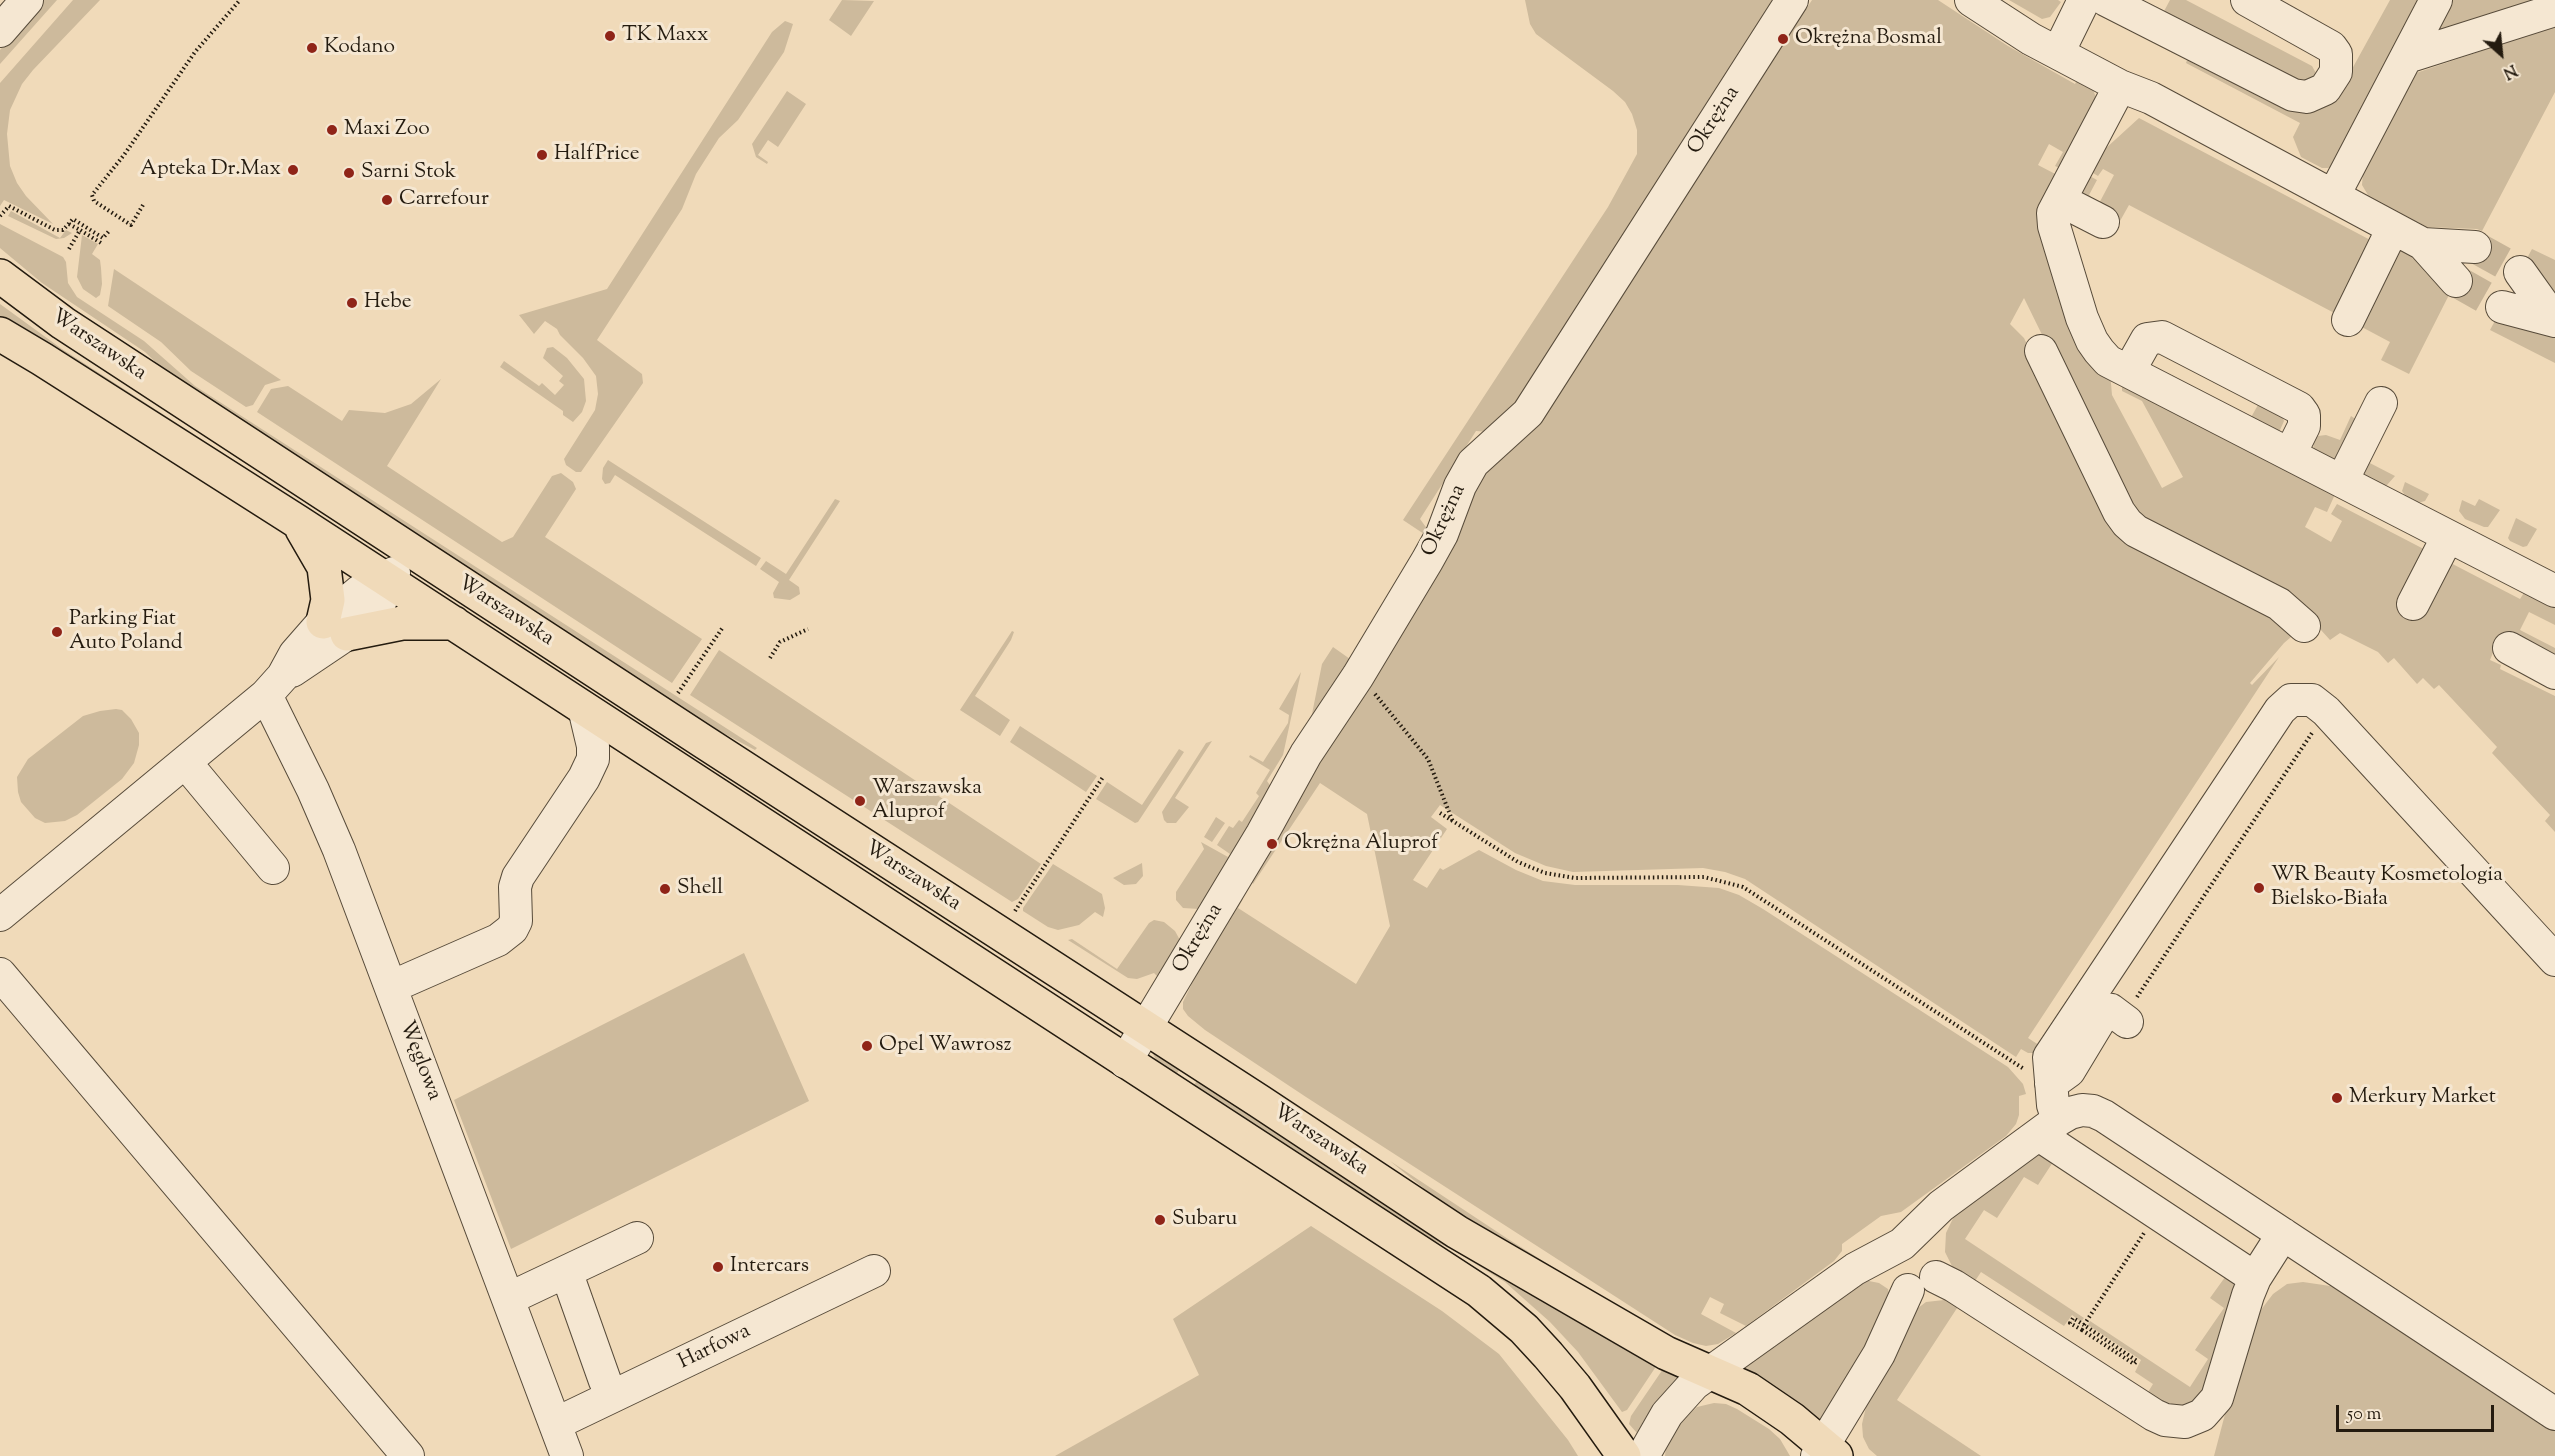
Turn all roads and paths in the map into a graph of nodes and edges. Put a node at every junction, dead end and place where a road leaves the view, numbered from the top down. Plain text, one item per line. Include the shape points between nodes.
1 (240, 0) edge
2 (1792, 0) edge
3 (1971, 0) edge
4 (2084, 0) edge
5 (2106, 0) edge
6 (2247, 0) edge
7 (2436, 0) edge
8 (2555, 10) edge
9 (2058, 53) junction
10 (2407, 57) junction
11 (2120, 86) junction
12 (2334, 195) junction
13 (2060, 200) junction
14 (143, 205) dead end
15 (0, 216) edge
16 (2103, 222) dead end
17 (69, 224) junction
18 (2393, 228) junction
19 (80, 231) junction
20 (109, 231) dead end
21 (101, 243) dead end
22 (2423, 244) junction
23 (2475, 247) tunnel mouth
24 (69, 249) dead end
25 (2520, 272) tunnel mouth
26 (0, 276) edge
27 (2456, 281) tunnel mouth
28 (2502, 307) tunnel mouth
29 (2348, 320) dead end
30 (2555, 321) edge
31 (0, 334) edge
32 (2041, 351) dead end
33 (2129, 371) junction
34 (2381, 403) dead end
35 (2290, 454) junction
36 (2342, 481) junction
37 (298, 522) junction
38 (2448, 536) junction
39 (411, 551) junction
40 (388, 582) junction
41 (2555, 591) edge
42 (2413, 604) dead end
43 (454, 624) junction
44 (2304, 626) dead end
45 (723, 627) dead end
46 (335, 628) junction
47 (808, 629) dead end
48 (2509, 648) dead end
49 (770, 658) dead end
50 (2555, 673) edge
51 (1358, 676) junction
52 (275, 685) junction
53 (678, 693) dead end
54 (584, 708) junction
55 (2326, 711) junction
56 (184, 762) junction
57 (1103, 777) dead end
58 (1440, 813) dead end
59 (1453, 822) junction
60 (273, 868) dead end
61 (1015, 912) dead end
62 (0, 915) edge
63 (2555, 960) edge
64 (2, 980) edge
65 (391, 987) junction
66 (2125, 1021) joint
67 (1145, 1028) junction
68 (1125, 1062) junction
69 (2051, 1083) junction
70 (2048, 1128) junction
71 (2158, 1214) junction
72 (2283, 1234) junction
73 (637, 1238) dead end
74 (1902, 1244) junction
75 (874, 1271) dead end
76 (564, 1274) junction
77 (1936, 1277) junction
78 (2255, 1278) junction
79 (1908, 1290) junction
80 (508, 1299) junction
81 (2084, 1325) junction
82 (1711, 1373) junction
83 (605, 1380) dead end
84 (2555, 1414) edge
85 (555, 1424) junction
86 (1825, 1452) edge
87 (408, 1456) edge
88 (567, 1456) edge
89 (1624, 1456) edge
90 (1642, 1456) edge

1 - 14 path via 195,52 92,195 94,201 131,225
2 - 51 street, Okrężna via 1528,413 1473,463 1442,534
3 - 9 street
4 - 9 street
5 - 6 street via 2293,95 2307,97 2325,89 2336,72 2336,54 2331,47
7 - 10 street
8 - 10 street
9 - 11 street
10 - 12 street
11 - 12 street via 2151,98
11 - 13 street
12 - 18 street
13 - 16 street
13 - 33 street via 2053,213 2054,226 2082,318 2099,351 2108,361
15 - 17 path via 9,206 55,230 63,230
17 - 19 path
17 - 20 path via 73,219 103,238
18 - 22 street
18 - 29 street
19 - 21 path
19 - 24 path
22 - 23 street
22 - 27 street
25 - 30 street
26 - 39 main road, Warszawska via 63,323
28 - 30 street
31 - 37 main road, Warszawska
32 - 44 street via 2127,523 2279,604
33 - 35 street
33 - 35 street via 2147,339 2162,337 2299,408 2304,426
34 - 36 street
35 - 36 street
36 - 38 street
37 - 40 main road, Warszawska
37 - 46 main road via 324,567
38 - 41 street
38 - 42 street
39 - 40 street
39 - 67 main road, Warszawska
40 - 43 main road, Warszawska
40 - 46 street via 360,591
43 - 46 main road
43 - 54 main road, Warszawska
45 - 53 path
46 - 52 street
47 - 49 path via 780,642
48 - 50 street
51 - 59 path via 1428,759
51 - 67 street, Okrężna via 1306,754
52 - 56 street
52 - 65 street, Węglowa
54 - 65 street via 593,759 518,877 516,921 512,929 498,940
54 - 68 main road, Warszawska
55 - 63 street
55 - 66 path
55 - 69 street via 2312,700 2301,699 2291,700 2280,710 2049,1057
56 - 60 street
56 - 62 street
57 - 61 path
58 - 59 path
59 - 69 path via 1518,862 1545,873 1575,878 1704,877 1743,887
64 - 87 street
65 - 80 street, Węglowa
66 - 69 street via 2111,1010 2104,1013 2069,1071
67 - 68 street, Okrężna
67 - 82 main road, Warszawska via 1457,1232 1637,1336
68 - 89 main road, Warszawska via 1479,1291 1548,1355
69 - 70 street via 2053,1105
70 - 71 street
70 - 72 street via 2070,1113 2093,1111
70 - 74 street via 1941,1206
71 - 78 street
71 - 81 path
72 - 78 street
72 - 84 street
73 - 76 street
74 - 77 street via 1917,1241 1931,1248 1938,1262
74 - 79 street via 1890,1256 1890,1273 1893,1281
74 - 82 street via 1855,1269
75 - 85 street, Harfowa
76 - 80 street
76 - 83 street
77 - 78 street via 2154,1415 2185,1422 2202,1415 2217,1398
77 - 79 street via 1927,1287
79 - 86 street via 1879,1354
80 - 85 street, Węglowa
81 - 81 path via 2073,1318 2070,1323 2134,1364 2137,1361
82 - 86 main road, Warszawska via 1770,1402
82 - 90 street via 1679,1398
85 - 88 street, Węglowa

